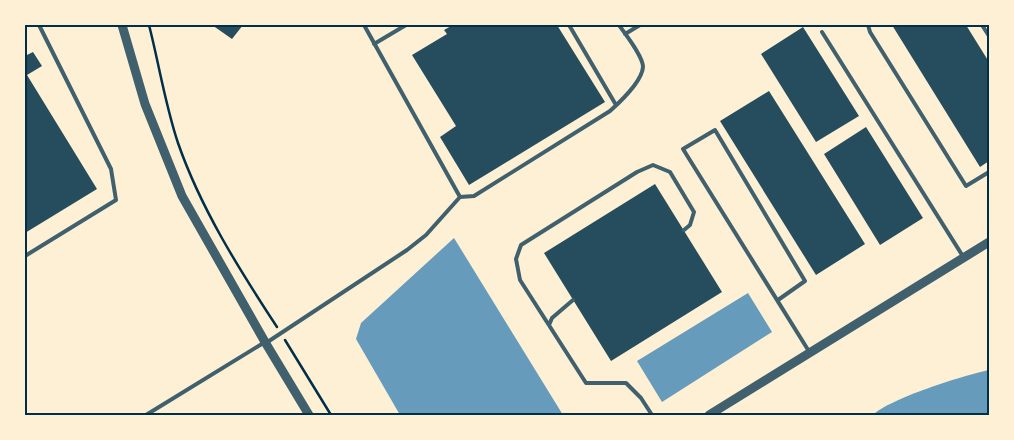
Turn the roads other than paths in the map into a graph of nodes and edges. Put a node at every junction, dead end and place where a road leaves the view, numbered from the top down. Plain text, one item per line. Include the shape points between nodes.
1 (39, 25) edge
2 (364, 25) edge
3 (406, 25) edge
4 (569, 25) edge
5 (619, 25) edge
6 (640, 25) edge
7 (868, 25) edge
8 (982, 25) edge
9 (125, 26) edge
10 (822, 32) dead end
11 (625, 34) junction
12 (989, 36) edge
13 (374, 44) junction
14 (616, 105) junction
15 (989, 172) edge
16 (460, 197) junction
17 (684, 230) dead end
18 (989, 242) edge
19 (25, 256) edge
20 (964, 258) junction
21 (573, 300) dead end
22 (778, 300) junction
23 (549, 325) junction
24 (265, 342) junction
25 (810, 352) junction
26 (146, 415) edge
27 (309, 415) edge
28 (652, 415) edge
29 (709, 415) edge

1 - 19 lane via 111,169 116,200
2 - 13 lane
3 - 13 lane
4 - 14 lane
5 - 11 lane
6 - 11 lane
7 - 15 lane via 966,186
8 - 12 lane
9 - 24 street via 145,104 182,196
10 - 20 lane
11 - 14 lane via 643,67 626,96
13 - 16 lane
14 - 16 lane via 474,196
16 - 24 lane via 426,235 407,250
17 - 23 lane via 690,226 694,212 670,172 653,166 637,172 521,245 516,259 520,280
18 - 20 street
20 - 25 street
21 - 23 lane via 552,318
22 - 22 lane via 683,149 715,130 805,281
22 - 25 lane
23 - 28 lane via 586,383 626,383
24 - 26 lane
24 - 27 street
25 - 29 street

